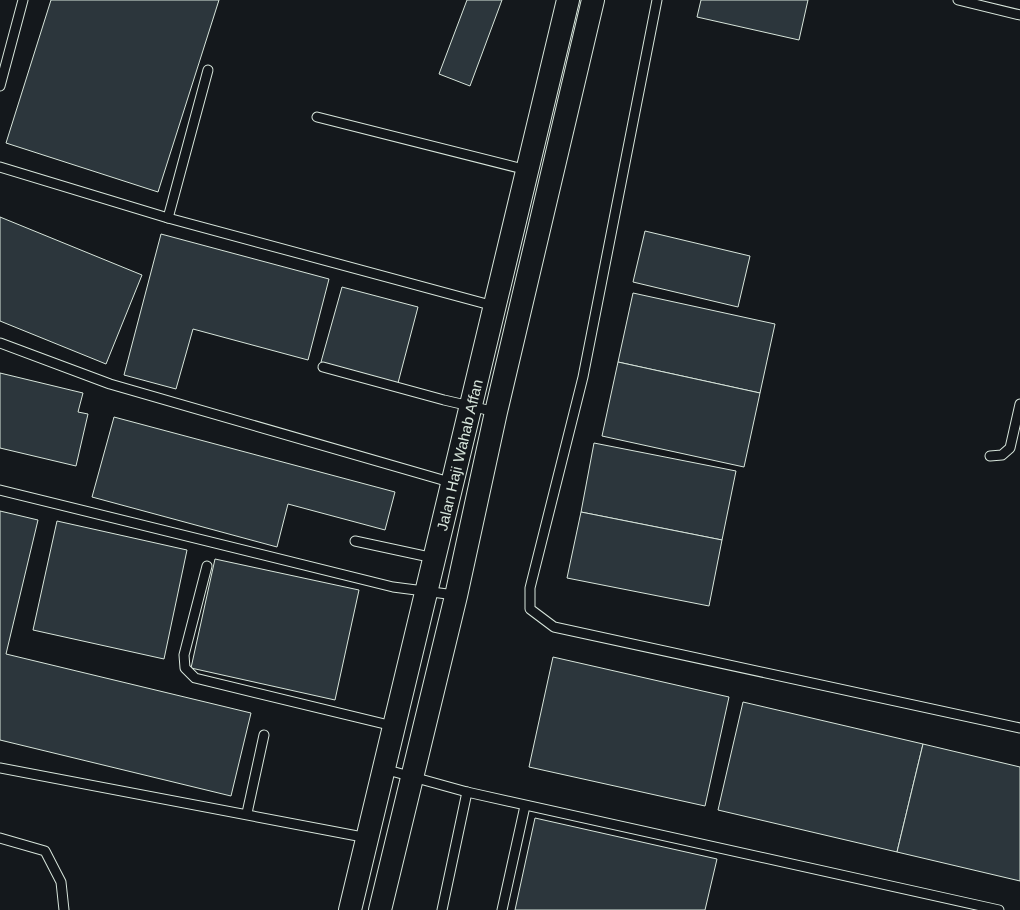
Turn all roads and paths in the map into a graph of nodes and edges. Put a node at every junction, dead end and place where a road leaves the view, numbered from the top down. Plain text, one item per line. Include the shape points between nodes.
1 (23, 0) edge
2 (568, 0) edge
3 (593, 0) edge
4 (657, 0) edge
5 (958, 0) edge
6 (1020, 15) edge
7 (208, 70) dead end
8 (0, 86) edge
9 (317, 117) dead end
10 (0, 167) edge
11 (527, 170) junction
12 (168, 218) junction
13 (494, 306) junction
14 (0, 343) edge
15 (323, 367) dead end
16 (1020, 404) edge
17 (471, 406) junction
18 (496, 412) junction
19 (990, 456) dead end
20 (452, 482) junction
21 (0, 490) edge
22 (355, 541) dead end
23 (434, 558) junction
24 (207, 566) dead end
25 (426, 592) junction
26 (456, 596) junction
27 (394, 726) junction
28 (1020, 728) edge
29 (264, 735) dead end
30 (0, 768) edge
31 (384, 769) junction
32 (412, 776) junction
33 (466, 792) junction
34 (525, 806) junction
35 (247, 813) junction
36 (0, 838) edge
37 (368, 838) junction
38 (64, 910) edge
39 (350, 910) edge
40 (380, 910) edge
41 (442, 910) edge
42 (502, 910) edge
43 (999, 910) edge

1 - 8 lane
2 - 11 street, Jalan Haji Wahab Affan
3 - 18 street, Jalan Haji Wahab Affan
4 - 28 lane via 583,377 530,588 530,609 554,627
5 - 6 lane
7 - 12 lane
9 - 11 lane
10 - 12 lane
11 - 13 street, Jalan Haji Wahab Affan
12 - 13 lane
13 - 17 street, Jalan Haji Wahab Affan
14 - 20 lane via 110,384
15 - 17 lane
16 - 19 lane via 1010,448 1002,455
17 - 18 lane
17 - 20 street, Jalan Haji Wahab Affan
18 - 26 street, Jalan Haji Wahab Affan
20 - 23 street, Jalan Haji Wahab Affan
21 - 25 lane via 393,587
22 - 23 lane
23 - 25 street, Jalan Haji Wahab Affan
24 - 27 lane via 184,655 184,668 195,678
25 - 26 lane
25 - 27 street, Jalan Haji Wahab Affan
26 - 32 street, Jalan Haji Wahab Affan
27 - 31 street, Jalan Haji Wahab Affan
29 - 35 lane
30 - 35 lane
31 - 32 lane
31 - 37 street, Jalan Haji Wahab Affan
32 - 33 lane
32 - 40 street, Jalan Haji Wahab Affan
33 - 34 lane
33 - 41 lane
34 - 42 lane
34 - 43 lane
35 - 37 lane
36 - 38 lane via 45,851 61,882
37 - 39 street, Jalan Haji Wahab Affan

